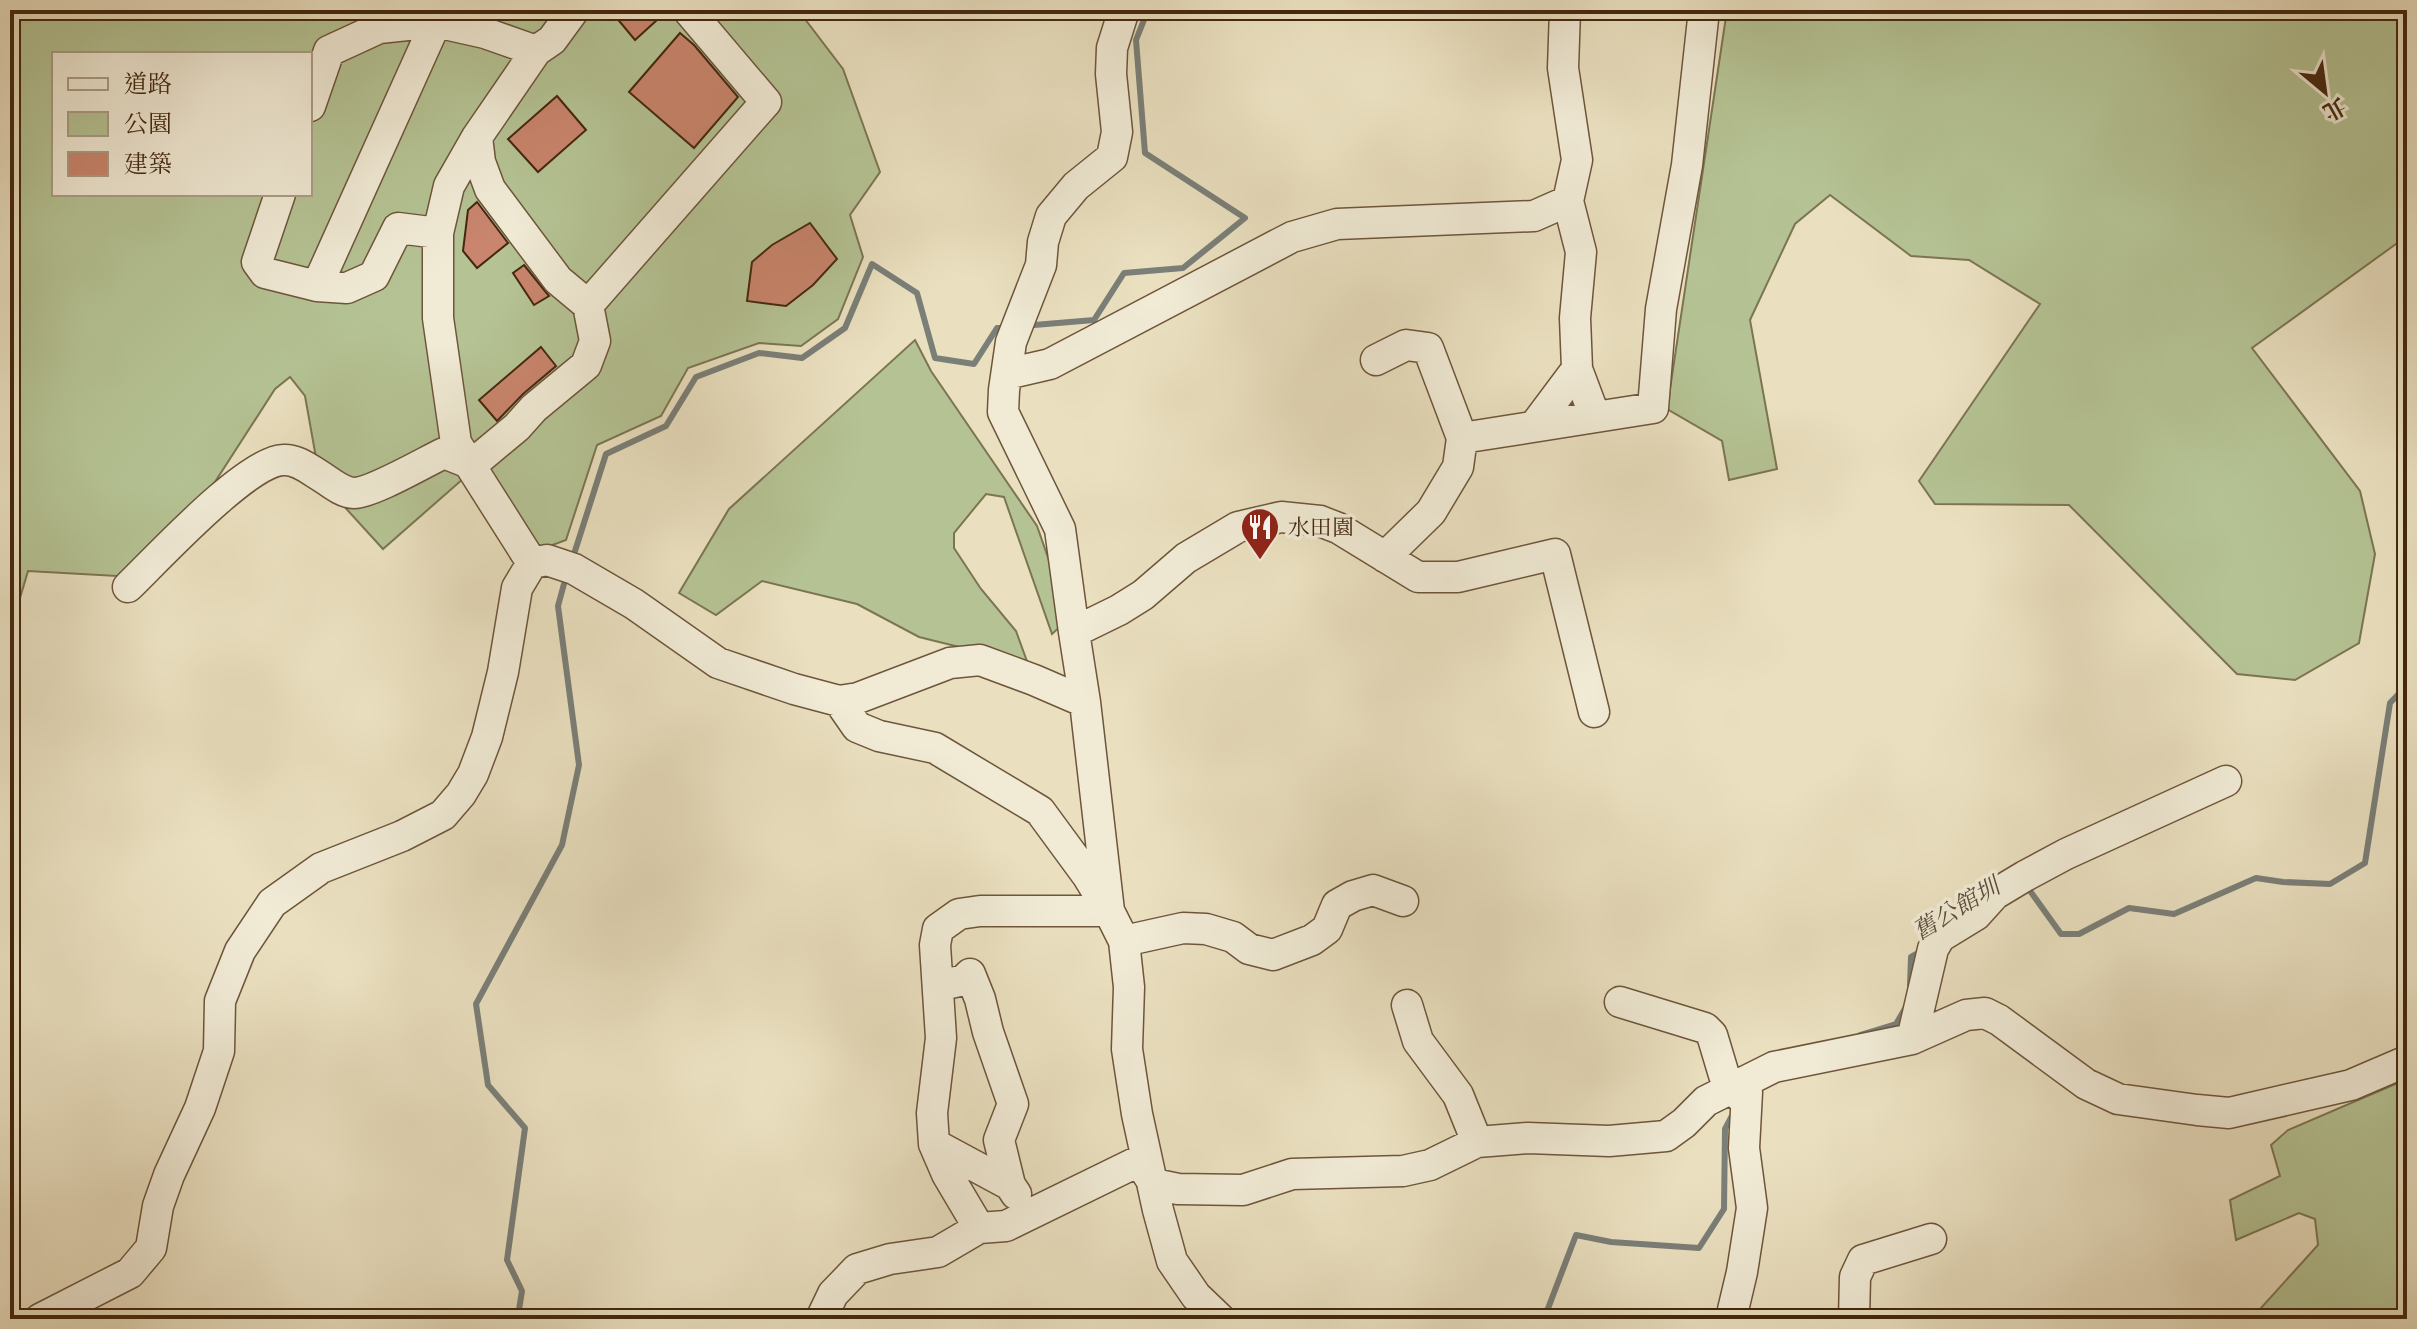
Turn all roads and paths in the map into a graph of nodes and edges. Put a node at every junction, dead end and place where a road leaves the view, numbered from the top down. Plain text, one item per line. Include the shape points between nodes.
1 (574, 10) edge
2 (688, 10) edge
3 (1124, 10) edge
4 (1565, 10) edge
5 (1704, 10) edge
6 (436, 22) junction
7 (536, 51) junction
8 (312, 100) edge
9 (477, 137) junction
10 (279, 196) edge
11 (1568, 201) junction
12 (438, 233) junction
13 (317, 286) junction
14 (588, 305) junction
15 (1376, 360) dead end
16 (1577, 369) junction
17 (1007, 374) junction
18 (1595, 417) junction
19 (1535, 425) junction
20 (1462, 438) junction
21 (469, 463) junction
22 (1385, 557) junction
23 (532, 563) junction
24 (128, 587) dead end
25 (1074, 632) junction
26 (839, 701) junction
27 (1085, 702) junction
28 (1594, 712) dead end
29 (2226, 781) dead end
30 (1403, 901) dead end
31 (1109, 911) junction
32 (1124, 941) junction
33 (938, 986) junction
34 (1620, 1002) dead end
35 (1407, 1005) dead end
36 (1912, 1039) junction
37 (2407, 1061) edge
38 (1735, 1087) junction
39 (1477, 1142) junction
40 (934, 1144) junction
41 (1154, 1184) junction
42 (1010, 1185) junction
43 (1028, 1215) junction
44 (979, 1228) junction
45 (1931, 1239) dead end
46 (40, 1319) edge
47 (821, 1319) edge
48 (1220, 1319) edge
49 (1736, 1319) edge
50 (1854, 1319) edge

1 - 7 street via 552,40
2 - 14 street via 766,102
3 - 17 street via 1112,48 1117,132 1112,157 1076,186 1051,216 1041,265 1011,342
4 - 11 street via 1563,68 1577,160
5 - 18 street via 1687,165 1661,309 1653,408
6 - 7 street
6 - 8 street via 379,28 329,51
6 - 13 street
7 - 9 street
9 - 12 street via 449,186
9 - 14 street via 490,189 558,280
10 - 13 street via 257,262 265,273
11 - 16 street via 1581,252
11 - 17 street via 1534,216 1337,224 1292,237 1050,364
12 - 13 street via 398,228 374,276 347,288
12 - 21 street via 438,318 456,443
14 - 21 street via 595,341 586,365
15 - 20 street via 1406,345 1428,348
16 - 18 street
16 - 19 street
17 - 25 street via 1003,412 1060,529
18 - 19 street
19 - 20 street
20 - 22 street via 1458,467 1431,512
21 - 23 street
21 - 24 street via 444,453 353,493 296,461 276,461 235,484
22 - 25 street via 1320,521 1281,517 1238,527 1186,558 1143,595
22 - 28 street via 1418,577 1458,577 1555,554
23 - 26 street via 547,560 574,569 718,663
23 - 46 street via 517,588 487,737 461,794 443,815 321,868 272,903 240,951 220,1001 219,1051 158,1206 151,1248 130,1273
25 - 27 street
26 - 27 street via 950,663 980,660
26 - 31 street via 857,727 935,748 1040,811
27 - 31 street
29 - 36 street via 2052,861 1995,894 1976,915 1940,937
30 - 32 street via 1373,890 1353,896 1337,905 1327,929 1273,955 1206,929 1183,928
31 - 32 street
31 - 33 street via 959,914 938,929
32 - 41 street via 1127,1049
33 - 40 street via 941,1038 932,1113
33 - 42 street via 970,974 980,999 1013,1104 999,1140
34 - 38 street via 1705,1028 1724,1075
35 - 39 street via 1418,1041 1458,1095
36 - 37 street via 1966,1015 1985,1013 2086,1084 2118,1099 2229,1113 2351,1085
36 - 38 street via 1774,1067
38 - 39 street via 1706,1101 1666,1136
38 - 49 street via 1741,1097 1747,1092 1744,1148 1752,1208 1733,1310
39 - 41 street via 1430,1165 1403,1171 1292,1174 1243,1190
40 - 42 street
40 - 44 street
41 - 43 street via 1139,1161
41 - 48 street via 1172,1261
42 - 43 street
43 - 44 street via 1006,1226
44 - 47 street via 938,1252 857,1269 833,1294
45 - 50 street via 1863,1260 1855,1277

